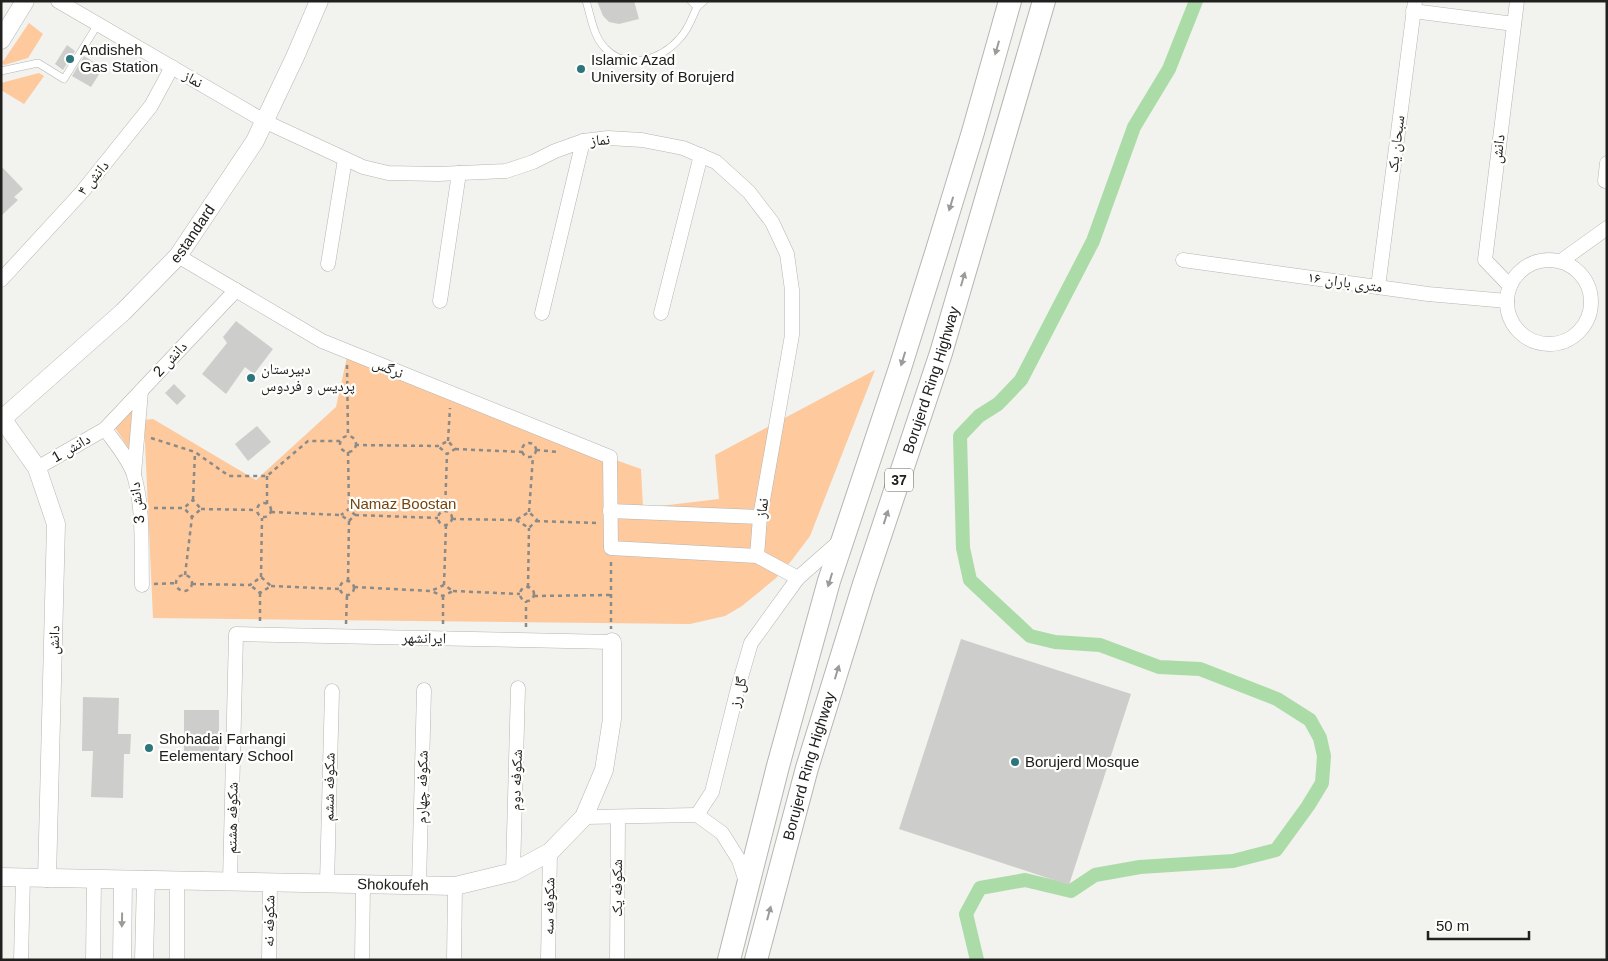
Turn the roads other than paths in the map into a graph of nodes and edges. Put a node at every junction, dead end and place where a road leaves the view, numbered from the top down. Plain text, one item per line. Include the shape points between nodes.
1 (25, 1) edge
2 (58, 1) edge
3 (319, 1) edge
4 (586, 1) edge
5 (691, 1) edge
6 (704, 1) edge
7 (1010, 1) edge
8 (1044, 1) edge
9 (1516, 1) edge
10 (1414, 6) edge
11 (697, 7) junction
12 (98, 24) junction
13 (1514, 24) junction
14 (1, 40) edge
15 (172, 67) junction
16 (1, 71) edge
17 (266, 122) junction
18 (583, 141) junction
19 (701, 155) junction
20 (345, 158) junction
21 (1607, 163) edge
22 (459, 173) junction
23 (1605, 181) dead end
24 (1607, 228) edge
25 (178, 256) junction
26 (1183, 260) dead end
27 (1562, 261) junction
28 (328, 264) dead end
29 (1, 280) edge
30 (1378, 286) junction
31 (1510, 286) junction
32 (236, 290) junction
33 (440, 300) dead end
34 (1507, 301) junction
35 (661, 313) dead end
36 (542, 314) dead end
37 (141, 391) junction
38 (2, 419) edge
39 (105, 429) junction
40 (38, 468) junction
41 (134, 474) junction
42 (610, 517) junction
43 (760, 517) junction
44 (844, 537) junction
45 (757, 556) junction
46 (798, 578) junction
47 (142, 585) road end
48 (236, 634) joint
49 (612, 642) joint
50 (518, 688) dead end
51 (424, 690) dead end
52 (332, 691) dead end
53 (697, 815) junction
54 (584, 817) junction
55 (618, 817) junction
56 (550, 852) junction
57 (513, 872) junction
58 (1, 877) edge
59 (23, 878) junction
60 (46, 878) junction
61 (94, 879) junction
62 (123, 880) junction
63 (146, 880) junction
64 (178, 880) junction
65 (230, 882) junction
66 (270, 882) junction
67 (327, 883) junction
68 (363, 884) junction
69 (419, 885) junction
70 (747, 885) junction
71 (455, 886) junction
72 (21, 960) edge
73 (93, 960) edge
74 (122, 960) edge
75 (144, 960) edge
76 (177, 960) edge
77 (269, 960) edge
78 (362, 960) edge
79 (454, 960) edge
80 (548, 960) edge
81 (617, 960) edge
82 (729, 960) edge
83 (756, 960) edge

1 - 14 street
2 - 12 street, نماز
3 - 17 street, estandard
4 - 11 lane via 604,48 617,58 630,62 656,56 673,45 686,30
5 - 11 lane
6 - 11 lane
7 -> 44 highway, Borujerd Ring Highway / 37 via 932,268
83 -> 8 highway, Borujerd Ring Highway / 37 via 807,768 941,353
9 - 13 street, دانش
10 - 13 street
10 - 30 street, سبحان یک
12 - 15 street, نماز
12 - 16 lane via 64,79 38,63
13 - 31 street, دانش via 1485,260
15 - 17 street, نماز
15 - 29 street, دانش ۴ via 151,106 82,192
17 - 20 street, نماز
17 - 25 street, estandard
18 - 19 street, نماز via 608,138 642,140
18 - 22 street, نماز via 506,171
18 - 36 street
19 - 35 street
19 - 43 street, نماز via 716,162 749,192 772,222 787,254 792,290 792,335
20 - 22 street, نماز via 363,167 388,173
20 - 28 street
21 - 23 street
22 - 33 street
24 - 27 street
25 - 32 street, نرگس
25 - 38 street, estandard via 116,318
26 - 30 street, ۱۶ متری باران
27 - 31 street via 1536,261 1525,267
27 - 34 street via 1584,278 1592,305 1580,331 1568,340 1554,344 1527,338 1516,328
30 - 34 street, ۱۶ متری باران
31 - 34 street
32 - 37 street, دانش 2
32 - 42 street, نرگس via 322,341 610,458
37 - 39 street, دانش 2
37 - 41 street
38 - 40 street, دانش
39 - 40 street, دانش 1
39 - 41 street, دانش 3
40 - 60 street, دانش via 56,524
41 - 47 street, دانش 3 via 140,508
42 - 43 street
42 - 45 street via 611,548
43 - 45 street, نماز
44 - 46 street, گل رز
44 -> 70 highway, Borujerd Ring Highway / 37 via 829,581
45 - 46 street
46 - 53 street, گل رز via 751,643 712,792
48 - 49 street, ایرانشهر
48 - 65 street, شکوفه هشتم
49 - 54 street, Shokoufeh via 612,719 604,770
50 - 57 street, شکوفه دوم
51 - 69 street, شکوفه چهارم
52 - 67 street, شکوفه ششم
53 - 55 street
53 - 70 street via 722,832 739,860
54 - 55 street
54 - 56 street, Shokoufeh
55 - 81 street, شکوفه یک
56 - 57 street, Shokoufeh
56 - 80 street, شکوفه سه
57 - 71 street, Shokoufeh
58 - 59 street, Shokoufeh
59 - 60 street, Shokoufeh
59 - 72 street
60 - 61 street, Shokoufeh
61 - 62 street, Shokoufeh
61 - 73 street
62 - 63 street, Shokoufeh
62 -> 74 street
63 - 64 street, Shokoufeh
63 - 75 street
64 - 65 street, Shokoufeh
64 - 76 street
65 - 66 street, Shokoufeh
66 - 67 street, Shokoufeh
66 - 77 street, شکوفه نه
67 - 68 street, Shokoufeh
68 - 69 street, Shokoufeh
68 - 78 street
69 - 71 street, Shokoufeh
70 - 82 highway, Borujerd Ring Highway / 37
71 - 79 street

